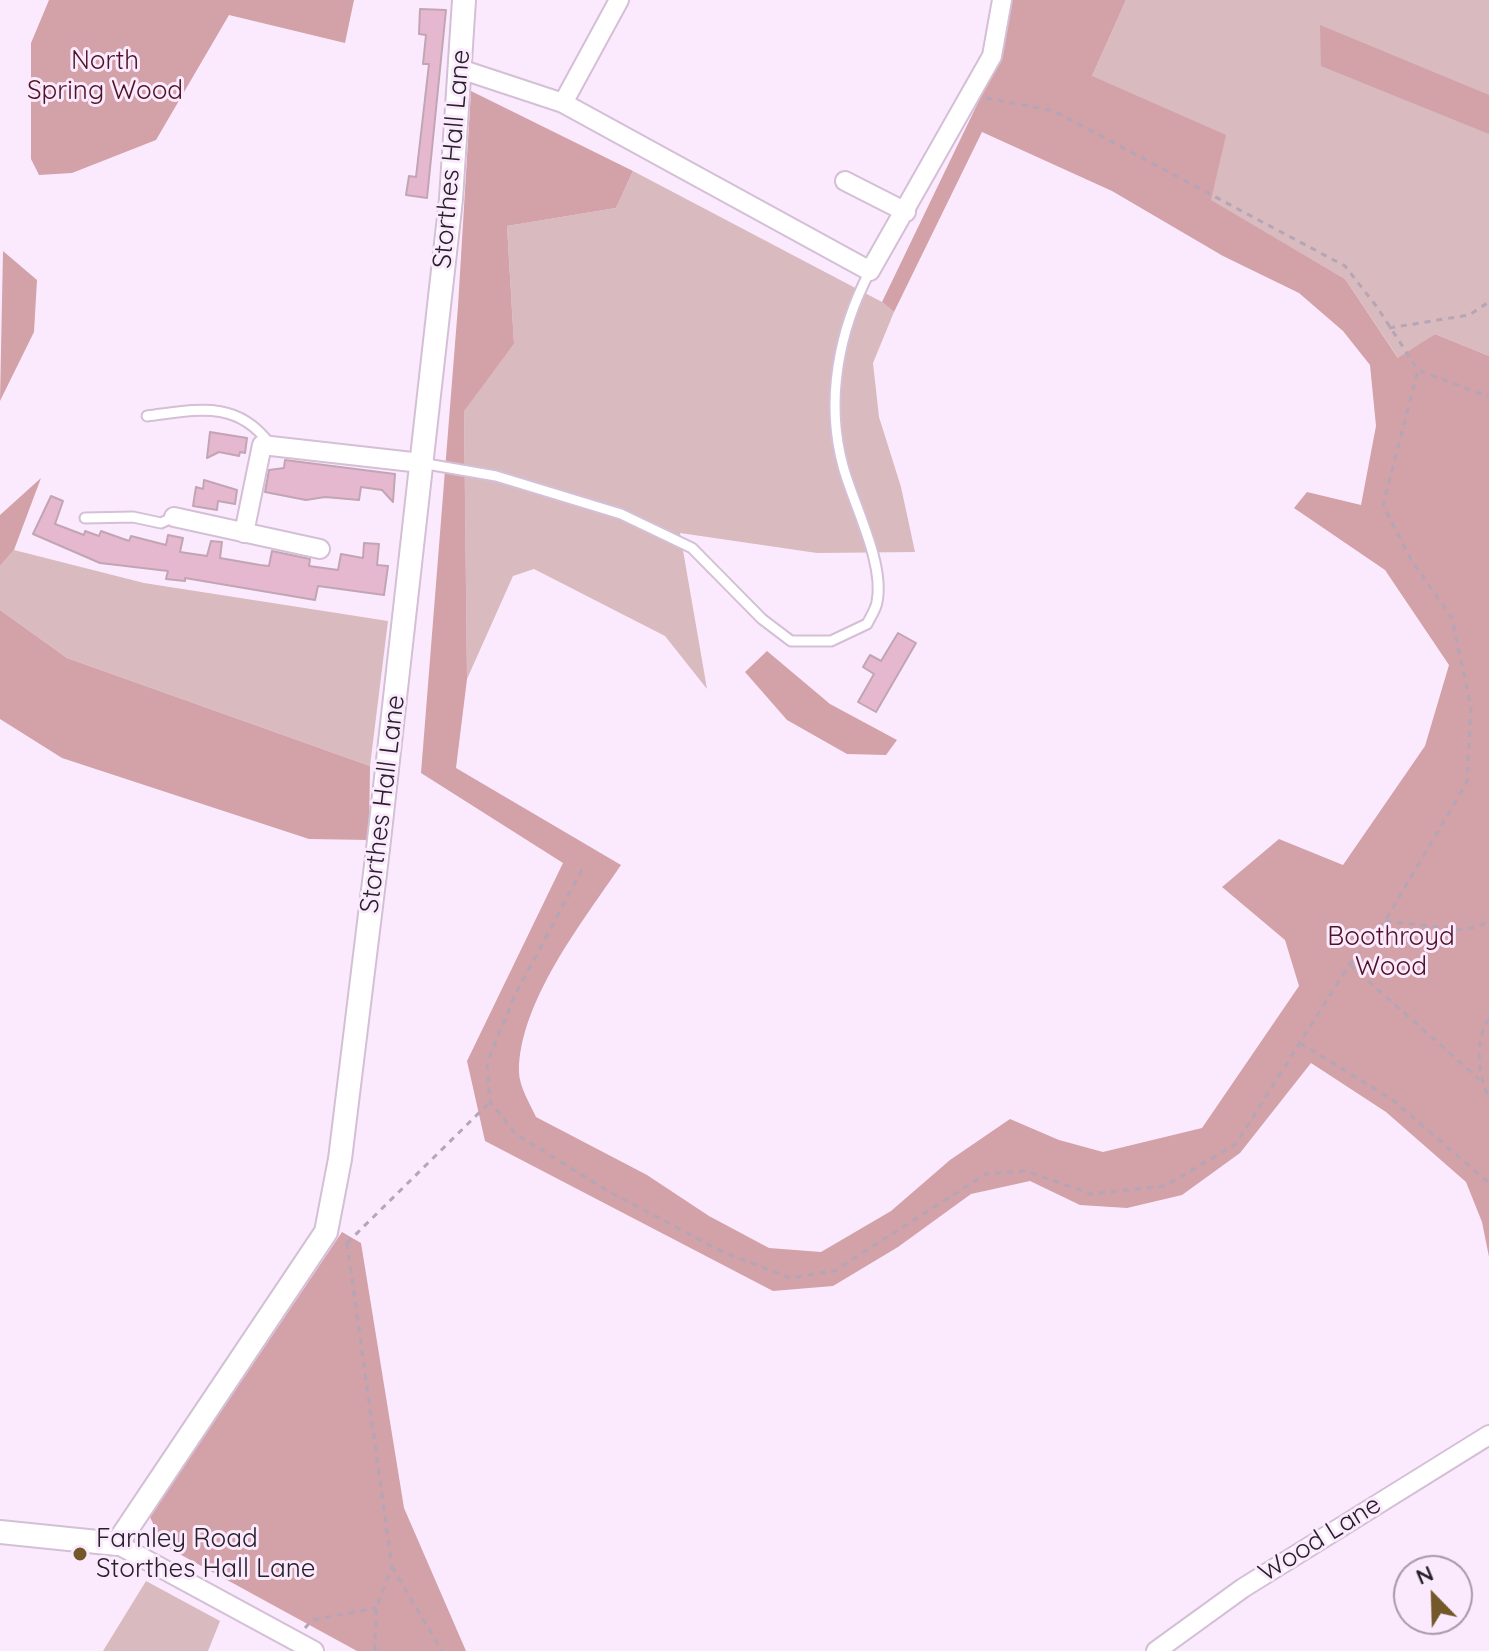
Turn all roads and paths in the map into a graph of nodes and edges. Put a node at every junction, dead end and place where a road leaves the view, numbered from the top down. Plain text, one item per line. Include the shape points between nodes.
1 (464, 0) edge
2 (619, 0) edge
3 (1002, 0) edge
4 (460, 69) junction
5 (970, 95) junction
6 (563, 103) junction
7 (845, 181) dead end
8 (906, 212) junction
9 (870, 271) junction
10 (1489, 302) edge
11 (1389, 328) junction
12 (1418, 370) junction
13 (1489, 397) edge
14 (147, 416) dead end
15 (271, 446) junction
16 (421, 463) junction
17 (174, 517) joint
18 (85, 518) dead end
19 (244, 533) junction
20 (320, 549) dead end
21 (582, 870) dead end
22 (1385, 921) junction
23 (1489, 922) edge
24 (1349, 965) junction
25 (1489, 1019) edge
26 (1300, 1043) junction
27 (1479, 1079) junction
28 (1489, 1097) edge
29 (490, 1102) junction
30 (1489, 1183) edge
31 (326, 1232) junction
32 (347, 1243) junction
33 (1489, 1435) edge
34 (0, 1532) edge
35 (117, 1544) junction
36 (392, 1567) junction
37 (376, 1608) junction
38 (294, 1639) junction
39 (314, 1651) edge
40 (375, 1651) edge
41 (442, 1651) edge
42 (1156, 1651) edge

1 - 4 street, Storthes Hall Lane
2 - 6 street
3 - 5 street via 992,56
4 - 6 street
4 - 16 street, Storthes Hall Lane
5 - 8 street
5 - 11 path via 1054,111 1345,266
6 - 9 street
7 - 8 street
8 - 9 street
9 - 16 lane via 840,347 834,413 842,464 876,570 877,602 867,624 831,641 791,641 692,548 621,514 496,476
10 - 11 path via 1469,315
11 - 12 path
12 - 13 path
12 - 22 path via 1383,505 1410,558 1452,618 1471,708 1467,782
14 - 15 lane via 200,410 242,416
15 - 16 street
15 - 19 street via 262,445
16 - 31 street, Storthes Hall Lane via 340,1159
17 - 18 lane via 161,523 133,517
17 - 19 street
19 - 20 street
21 - 29 path via 515,995 487,1063
22 - 23 path via 1465,930
22 - 24 path
24 - 26 path
24 - 27 path
25 - 27 path via 1482,1029
26 - 29 path via 1236,1144 1165,1186 1091,1194 1026,1171 986,1174 834,1271 790,1278 721,1251 608,1191 517,1135
26 - 30 path via 1393,1100
27 - 28 path
29 - 32 path
31 - 32 path
31 - 35 street, Storthes Hall Lane
32 - 36 path
33 - 42 street, Wood Lane via 1243,1588
34 - 35 street
35 - 38 street
36 - 37 path
36 - 41 path
37 - 38 path via 312,1620
37 - 40 path
38 - 39 street

